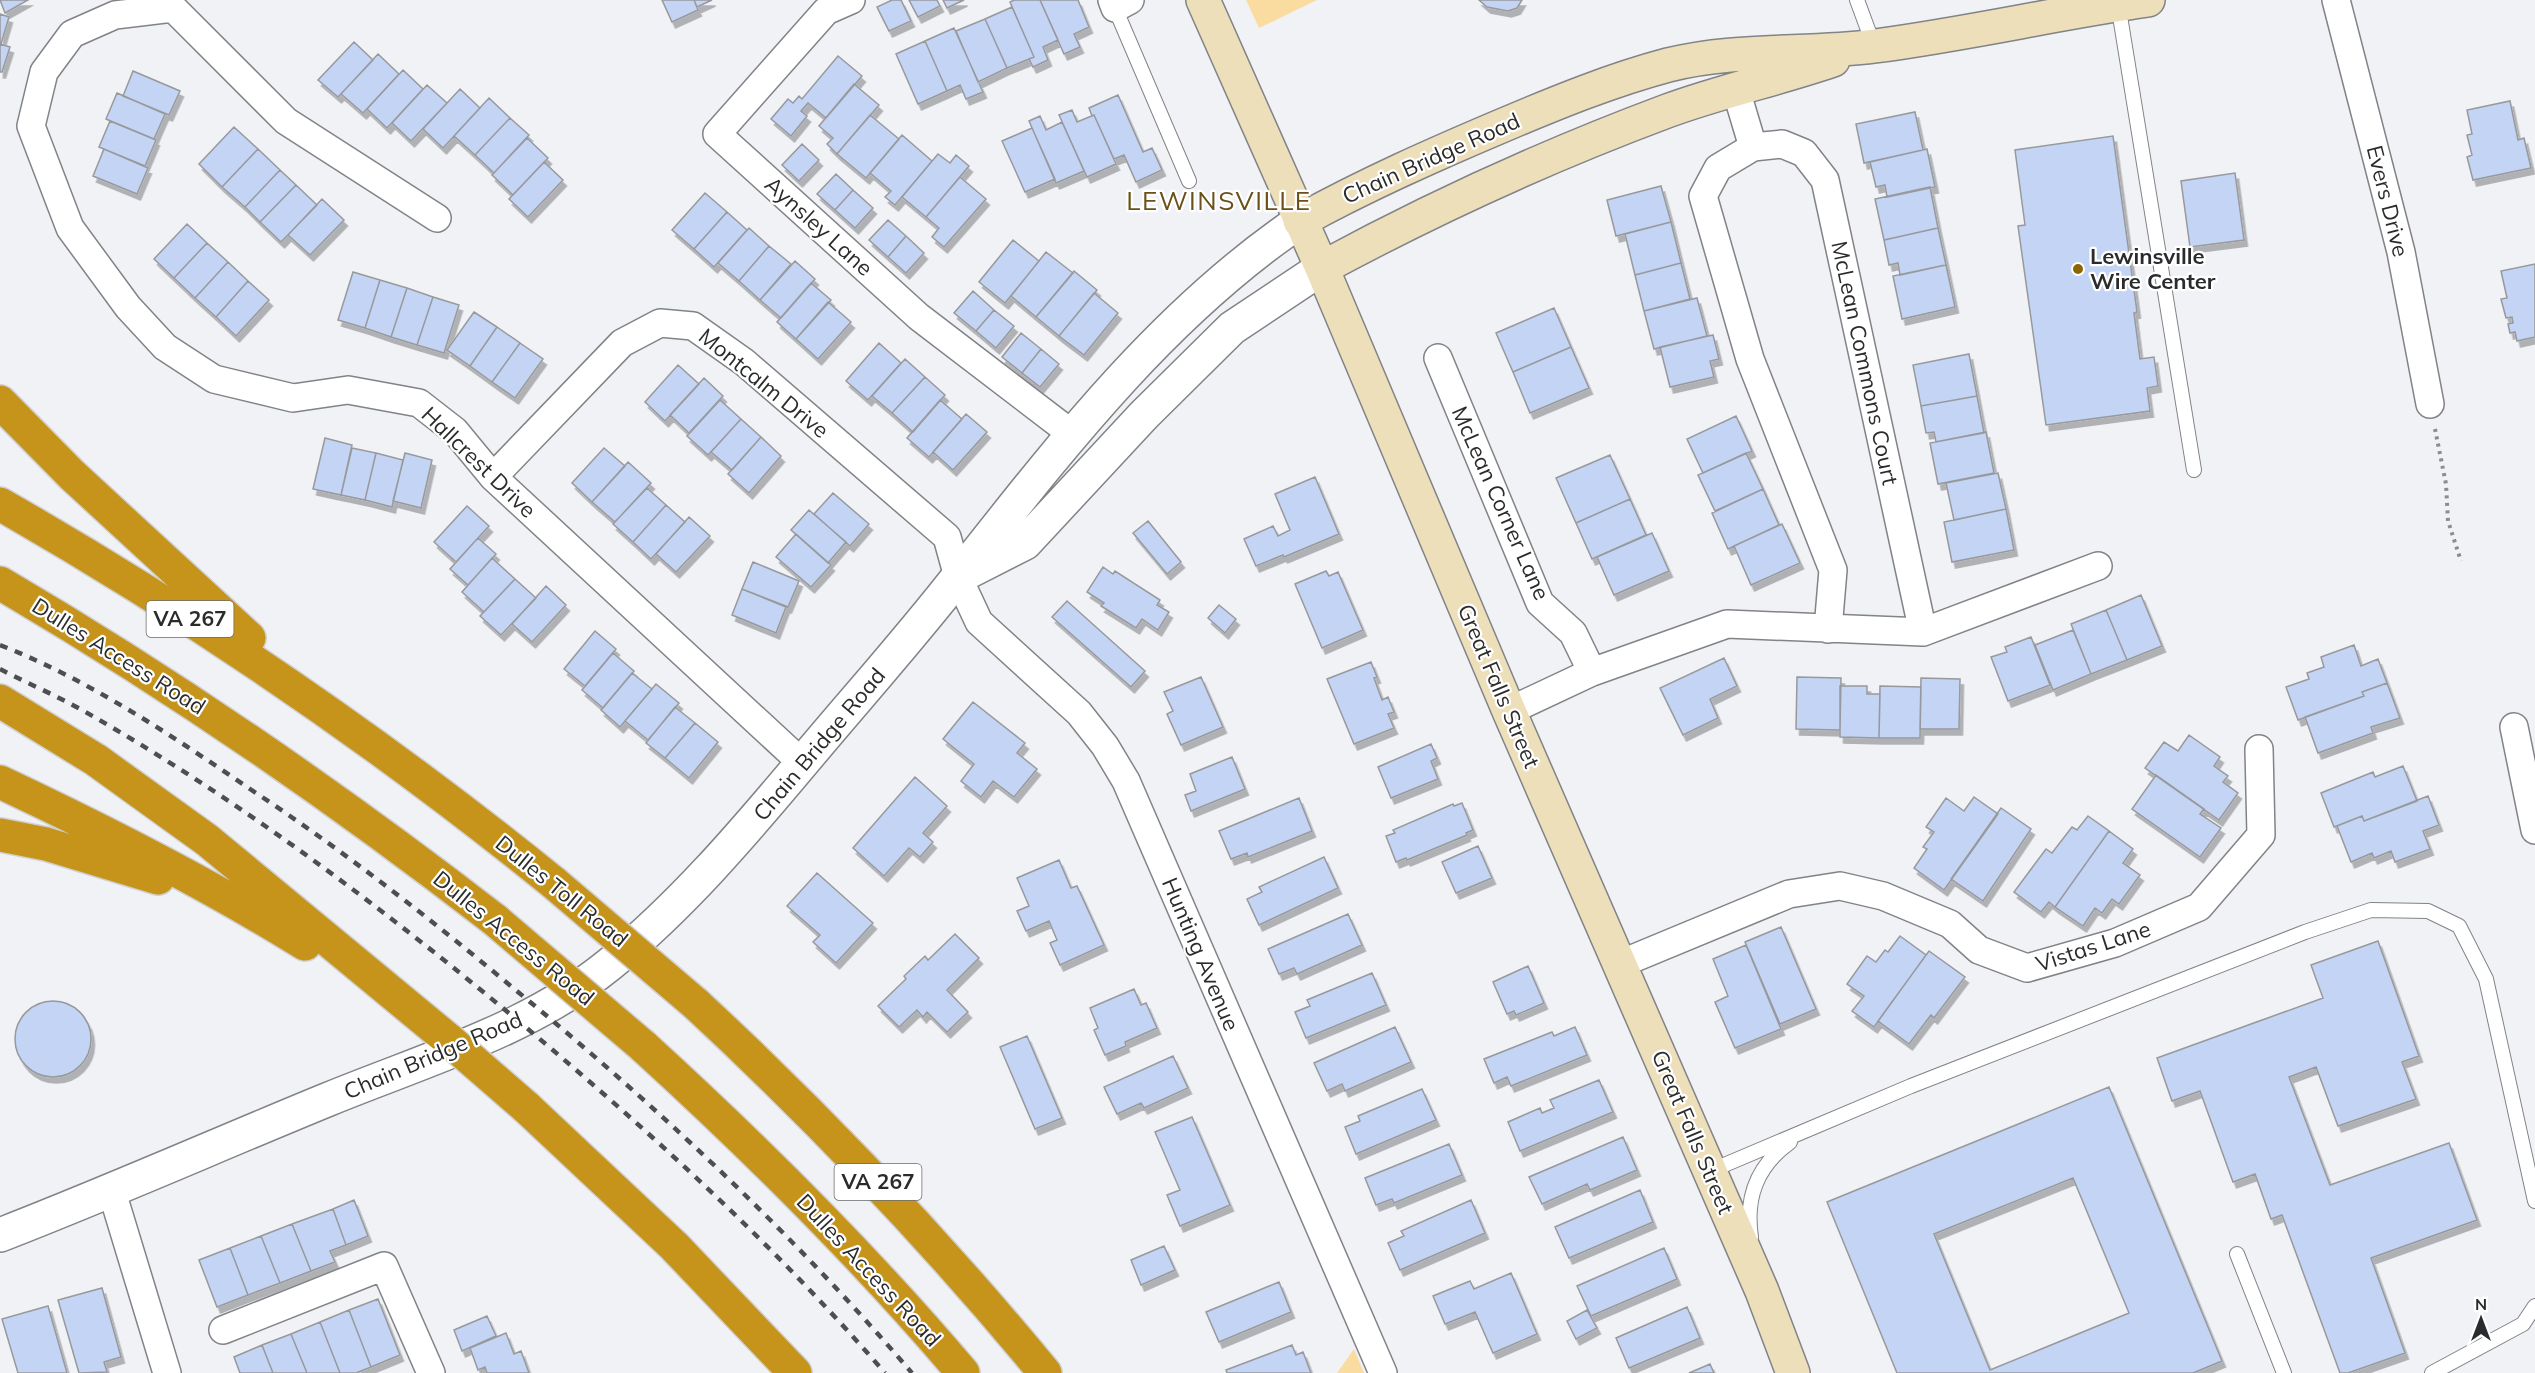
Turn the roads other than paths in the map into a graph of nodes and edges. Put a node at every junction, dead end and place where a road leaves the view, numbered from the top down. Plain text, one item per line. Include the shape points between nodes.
1 (851, 0) edge
2 (1203, 0) edge
3 (1857, 0) edge
4 (2336, 0) edge
5 (2133, 2) edge
6 (1119, 3) edge
7 (174, 4) edge
8 (1874, 46) junction
9 (1736, 90) junction
10 (1753, 147) junction
11 (1188, 181) dead end
12 (437, 218) dead end
13 (1300, 220) junction
14 (1322, 268) junction
15 (1438, 358) dead end
16 (0, 402) edge
17 (2430, 404) road end
18 (1072, 434) junction
19 (2194, 470) dead end
20 (493, 477) junction
21 (0, 504) edge
22 (2098, 566) dead end
23 (958, 577) junction
24 (0, 583) edge
25 (1828, 629) junction
26 (1923, 632) junction
27 (1592, 672) junction
28 (0, 701) edge
29 (1509, 711) junction
30 (2514, 727) dead end
31 (373, 744) junction
32 (2259, 749) dead end
33 (802, 764) junction
34 (0, 782) edge
35 (2535, 830) edge
36 (0, 835) edge
37 (274, 925) junction
38 (1620, 964) junction
39 (369, 980) junction
40 (1803, 1132) junction
41 (1710, 1170) junction
42 (112, 1192) junction
43 (2535, 1201) edge
44 (0, 1235) edge
45 (2237, 1254) dead end
46 (1761, 1290) junction
47 (2535, 1306) edge
48 (223, 1330) dead end
49 (167, 1373) edge
50 (431, 1373) edge
51 (795, 1373) edge
52 (963, 1373) edge
53 (1045, 1373) edge
54 (1383, 1373) edge
55 (1792, 1373) edge
56 (2284, 1373) edge
57 (2433, 1373) edge

1 - 18 street, Aynsley Lane via 826,11 717,135 919,316
2 - 13 main road, Great Falls Street
3 - 8 lane
4 - 17 street, Evers Drive via 2401,252
5 - 8 main road, Chain Bridge Road
5 - 19 lane
6 - 11 lane
7 - 12 street, Hallcrest Drive via 286,121
7 - 20 street, Hallcrest Drive via 115,15 72,33 44,72 31,126 70,228 128,307 165,347 214,379 293,399 348,390 419,403 455,431
8 - 9 main road, Chain Bridge Road
8 - 13 main road, Chain Bridge Road via 1728,54 1668,65 1571,98 1432,155
9 - 10 street
9 - 14 main road, Chain Bridge Road via 1669,110 1594,140 1396,228
10 - 25 street, McLean Commons Court via 1718,168 1704,196 1750,359 1833,570
10 - 26 street, McLean Commons Court via 1782,144 1804,153 1825,180
13 - 14 main road, Great Falls Street
13 - 18 street, Chain Bridge Road via 1256,250 1186,313
14 - 23 street, Chain Bridge Road via 1232,328 1144,415 1025,543
14 - 29 main road, Great Falls Street
15 - 27 street, McLean Corner Lane via 1540,603 1573,633
16 - 31 highway via 211,605
18 - 23 street, Chain Bridge Road
20 - 23 street, Montcalm Drive via 622,343 660,323 693,326 744,362 947,537
20 - 33 street, Hallcrest Drive
21 - 31 highway, Dulles Toll Road / VA 267 via 192,621
22 - 26 street
23 - 33 street, Chain Bridge Road
23 - 54 street, Hunting Avenue via 979,622 1079,713 1126,781
24 - 52 highway, Dulles Access Road, bridge via 235,729 495,920 643,1046 742,1137 845,1242
25 - 26 street
25 - 27 street via 1727,624
27 - 29 street
28 - 39 highway via 96,760 207,840
29 - 38 main road, Great Falls Street
30 - 35 street
31 - 53 highway, Dulles Toll Road / VA 267, bridge via 554,883 696,1004 894,1200
32 - 38 street, Vistas Lane via 2261,835 2199,907 2115,943 2027,968 1979,950 1950,924 1883,896 1840,886 1789,894
33 - 42 street, Chain Bridge Road via 697,884 609,965 554,1002 496,1033
34 - 37 highway via 98,828
36 - 37 highway via 124,866
37 - 39 highway
38 - 41 main road, Great Falls Street
39 - 51 highway, bridge via 450,1041 526,1107 674,1246
40 - 41 lane
40 - 43 lane via 2305,932 2371,910 2427,911 2459,926 2486,980
40 - 46 lane via 1770,1159 1757,1177 1750,1198 1748,1220
41 - 46 main road, Great Falls Street
42 - 44 street, Chain Bridge Road
42 - 49 street
45 - 56 lane
46 - 55 main road, Great Falls Street
47 - 57 lane via 2523,1324
48 - 50 street via 384,1266

